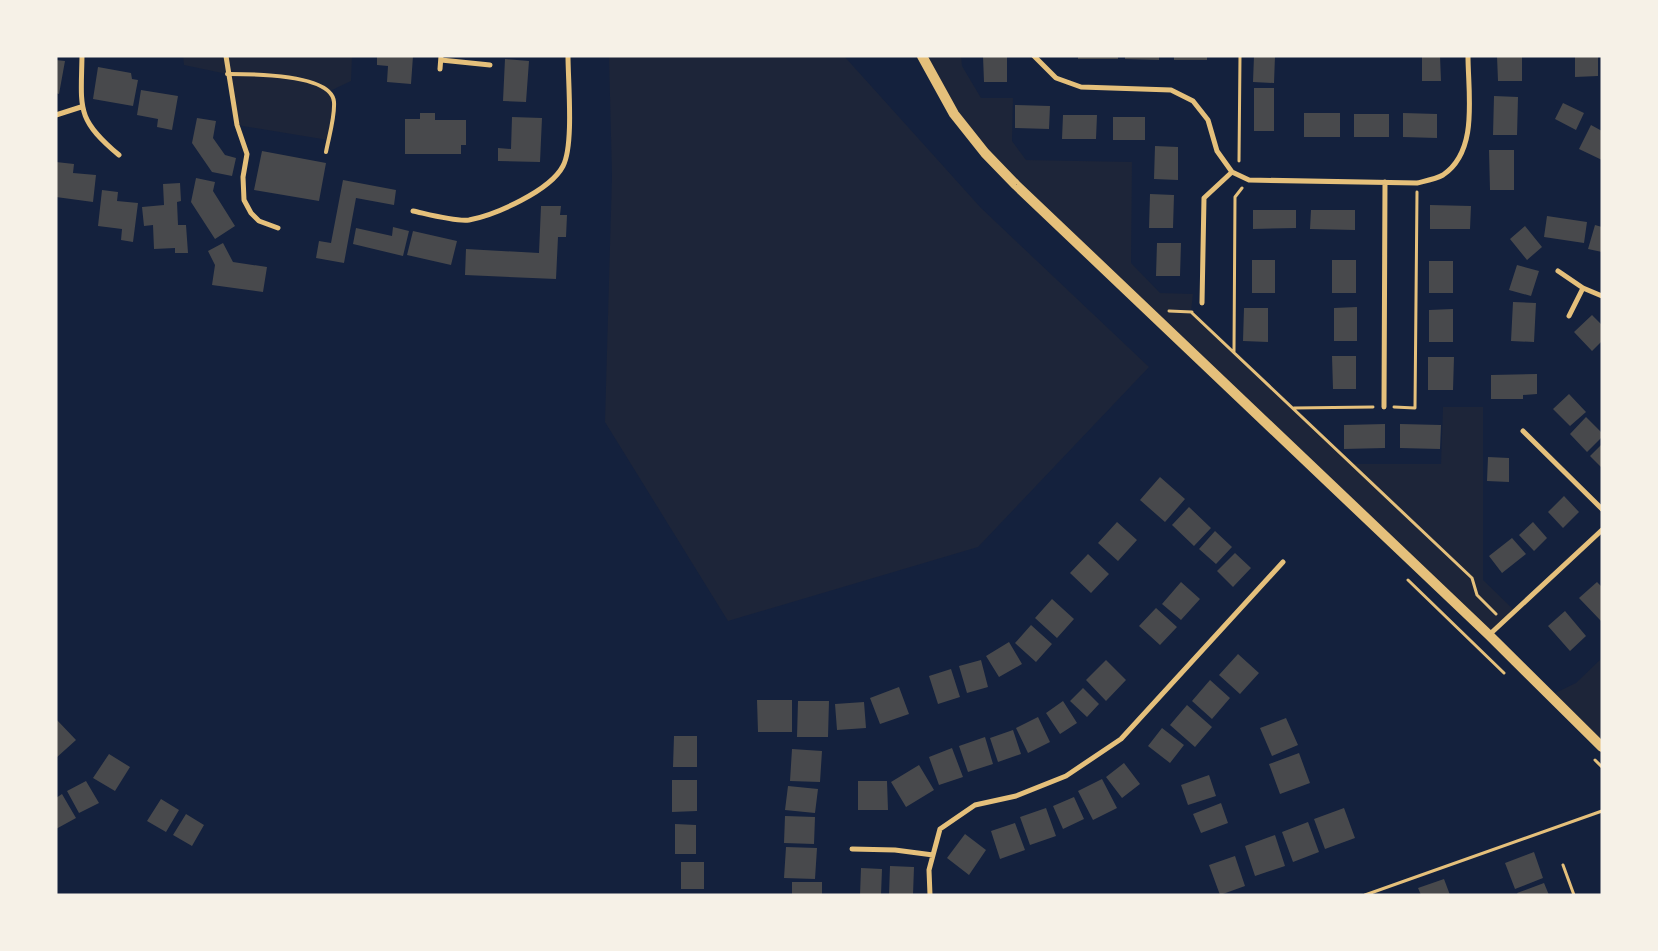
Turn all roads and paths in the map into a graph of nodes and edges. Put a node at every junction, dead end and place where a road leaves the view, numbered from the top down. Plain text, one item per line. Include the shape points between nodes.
1 (82, 56) edge
2 (226, 56) edge
3 (568, 56) edge
4 (922, 56) edge
5 (1034, 56) edge
6 (1240, 56) edge
7 (1468, 56) edge
8 (441, 58) edge
9 (490, 65) dead end
10 (440, 69) dead end
11 (227, 74) junction
12 (81, 107) junction
13 (56, 115) edge
14 (326, 152) dead end
15 (119, 155) dead end
16 (1232, 172) junction
17 (1249, 180) junction
18 (1385, 182) junction
19 (1417, 183) junction
20 (413, 211) dead end
21 (278, 228) dead end
22 (1558, 271) dead end
23 (1583, 288) junction
24 (1602, 296) edge
25 (1202, 304) joint
26 (1147, 311) junction
27 (1191, 312) junction
28 (1570, 316) dead end
29 (1234, 353) junction
30 (1384, 407) junction
31 (1293, 408) junction
32 (1524, 431) dead end
33 (1602, 509) edge
34 (1602, 530) edge
35 (1283, 562) dead end
36 (1504, 622) junction
37 (1489, 636) junction
38 (1602, 748) edge
39 (1602, 811) edge
40 (852, 848) dead end
41 (933, 855) junction
42 (1563, 864) dead end
43 (930, 895) edge
44 (1365, 895) edge
45 (1574, 895) edge

1 - 12 street
2 - 11 street
3 - 20 street via 568,149 563,166 553,178 521,202 468,220
4 - 26 main road via 954,114 985,153
5 - 16 street via 1056,78 1080,87 1171,90 1193,101 1208,120 1217,151
6 - 16 path via 1239,162
7 - 19 street via 1469,129 1460,158 1442,176
8 - 9 street
8 - 10 street
11 - 14 lane via 270,75 319,84 330,91 334,101
11 - 21 street via 247,154 244,200 259,221
12 - 13 street
12 - 15 street via 100,140
16 - 17 street
16 - 25 street via 1204,198
17 - 18 street
17 - 29 path via 1235,197
18 - 19 street
18 - 30 street
19 - 30 path via 1415,408
22 - 23 street
23 - 24 street
23 - 28 street
25 - 27 path
26 - 27 path
26 - 37 main road
27 - 29 path
29 - 31 path
30 - 31 path
31 - 36 path via 1472,578 1477,595
32 - 33 street
34 - 36 street
35 - 41 street via 1121,739 1066,776 1016,796 975,805 940,829
36 - 37 street
37 - 38 main road
39 - 44 path
40 - 41 street
41 - 43 street via 929,870
42 - 45 path

